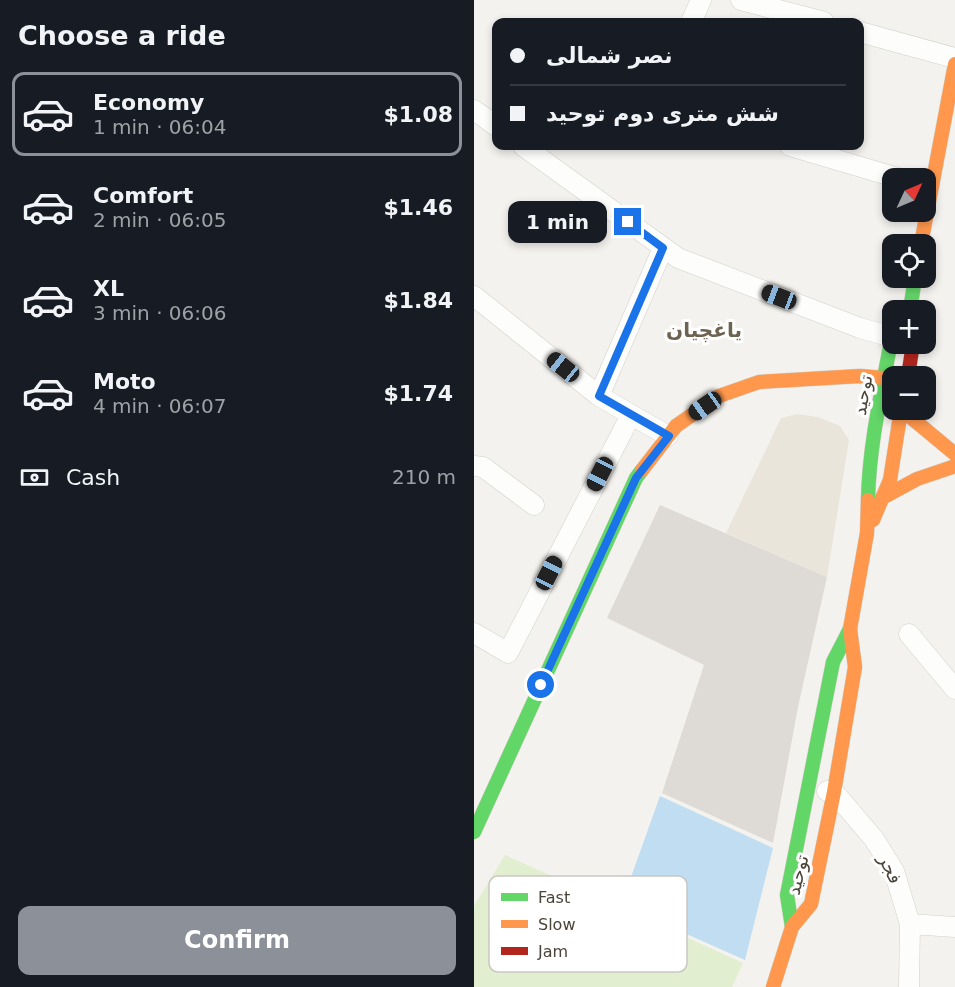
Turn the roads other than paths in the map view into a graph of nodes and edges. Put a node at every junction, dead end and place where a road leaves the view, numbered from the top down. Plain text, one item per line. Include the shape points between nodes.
1 (701, 0) edge
2 (741, 0) edge
3 (694, 18) edge
4 (809, 18) edge
5 (864, 33) edge
6 (955, 58) edge
7 (955, 64) edge
8 (474, 110) edge
9 (492, 123) edge
10 (528, 150) edge
11 (803, 150) edge
12 (932, 168) edge
13 (882, 174) edge
14 (663, 248) junction
15 (474, 296) edge
16 (882, 334) edge
17 (860, 376) junction
18 (882, 379) edge
19 (599, 396) junction
20 (882, 397) edge
21 (631, 415) junction
22 (882, 417) edge
23 (900, 420) edge
24 (914, 420) edge
25 (669, 436) junction
26 (955, 454) edge
27 (474, 466) edge
28 (955, 466) edge
29 (882, 498) junction
30 (534, 505) dead end
31 (867, 533) junction
32 (850, 629) junction
33 (474, 633) edge
34 (909, 634) dead end
35 (955, 689) edge
36 (809, 788) junction
37 (834, 792) junction
38 (474, 832) edge
39 (910, 924) junction
40 (792, 927) junction
41 (955, 927) edge
42 (773, 987) edge
43 (909, 987) edge

1 - 3 street
2 - 4 street
5 - 6 street
7 - 12 main road
8 - 9 street
10 - 14 street
11 - 13 street
14 - 16 street via 678,258
14 - 19 street
15 - 19 street
17 - 18 main road
17 - 20 main road
17 - 25 main road via 759,382 719,396 676,426
19 - 21 street
21 - 25 street
21 - 33 street via 508,653
22 - 31 main road, توحید via 868,475
23 - 29 main road, توحید via 890,480
24 - 26 main road
25 - 38 main road via 636,478
27 - 30 street via 483,467
28 - 29 main road via 918,478
29 - 31 main road, توحید
31 - 32 main road, توحید
32 - 36 main road, توحید via 833,662
32 - 37 main road, توحید via 855,667
34 - 35 street
36 - 37 street
36 - 40 main road, توحید via 787,895
37 - 39 street, فجر via 874,838 894,871
37 - 40 main road, توحید via 811,904
39 - 41 street
39 - 43 street, فجر
40 - 42 main road

